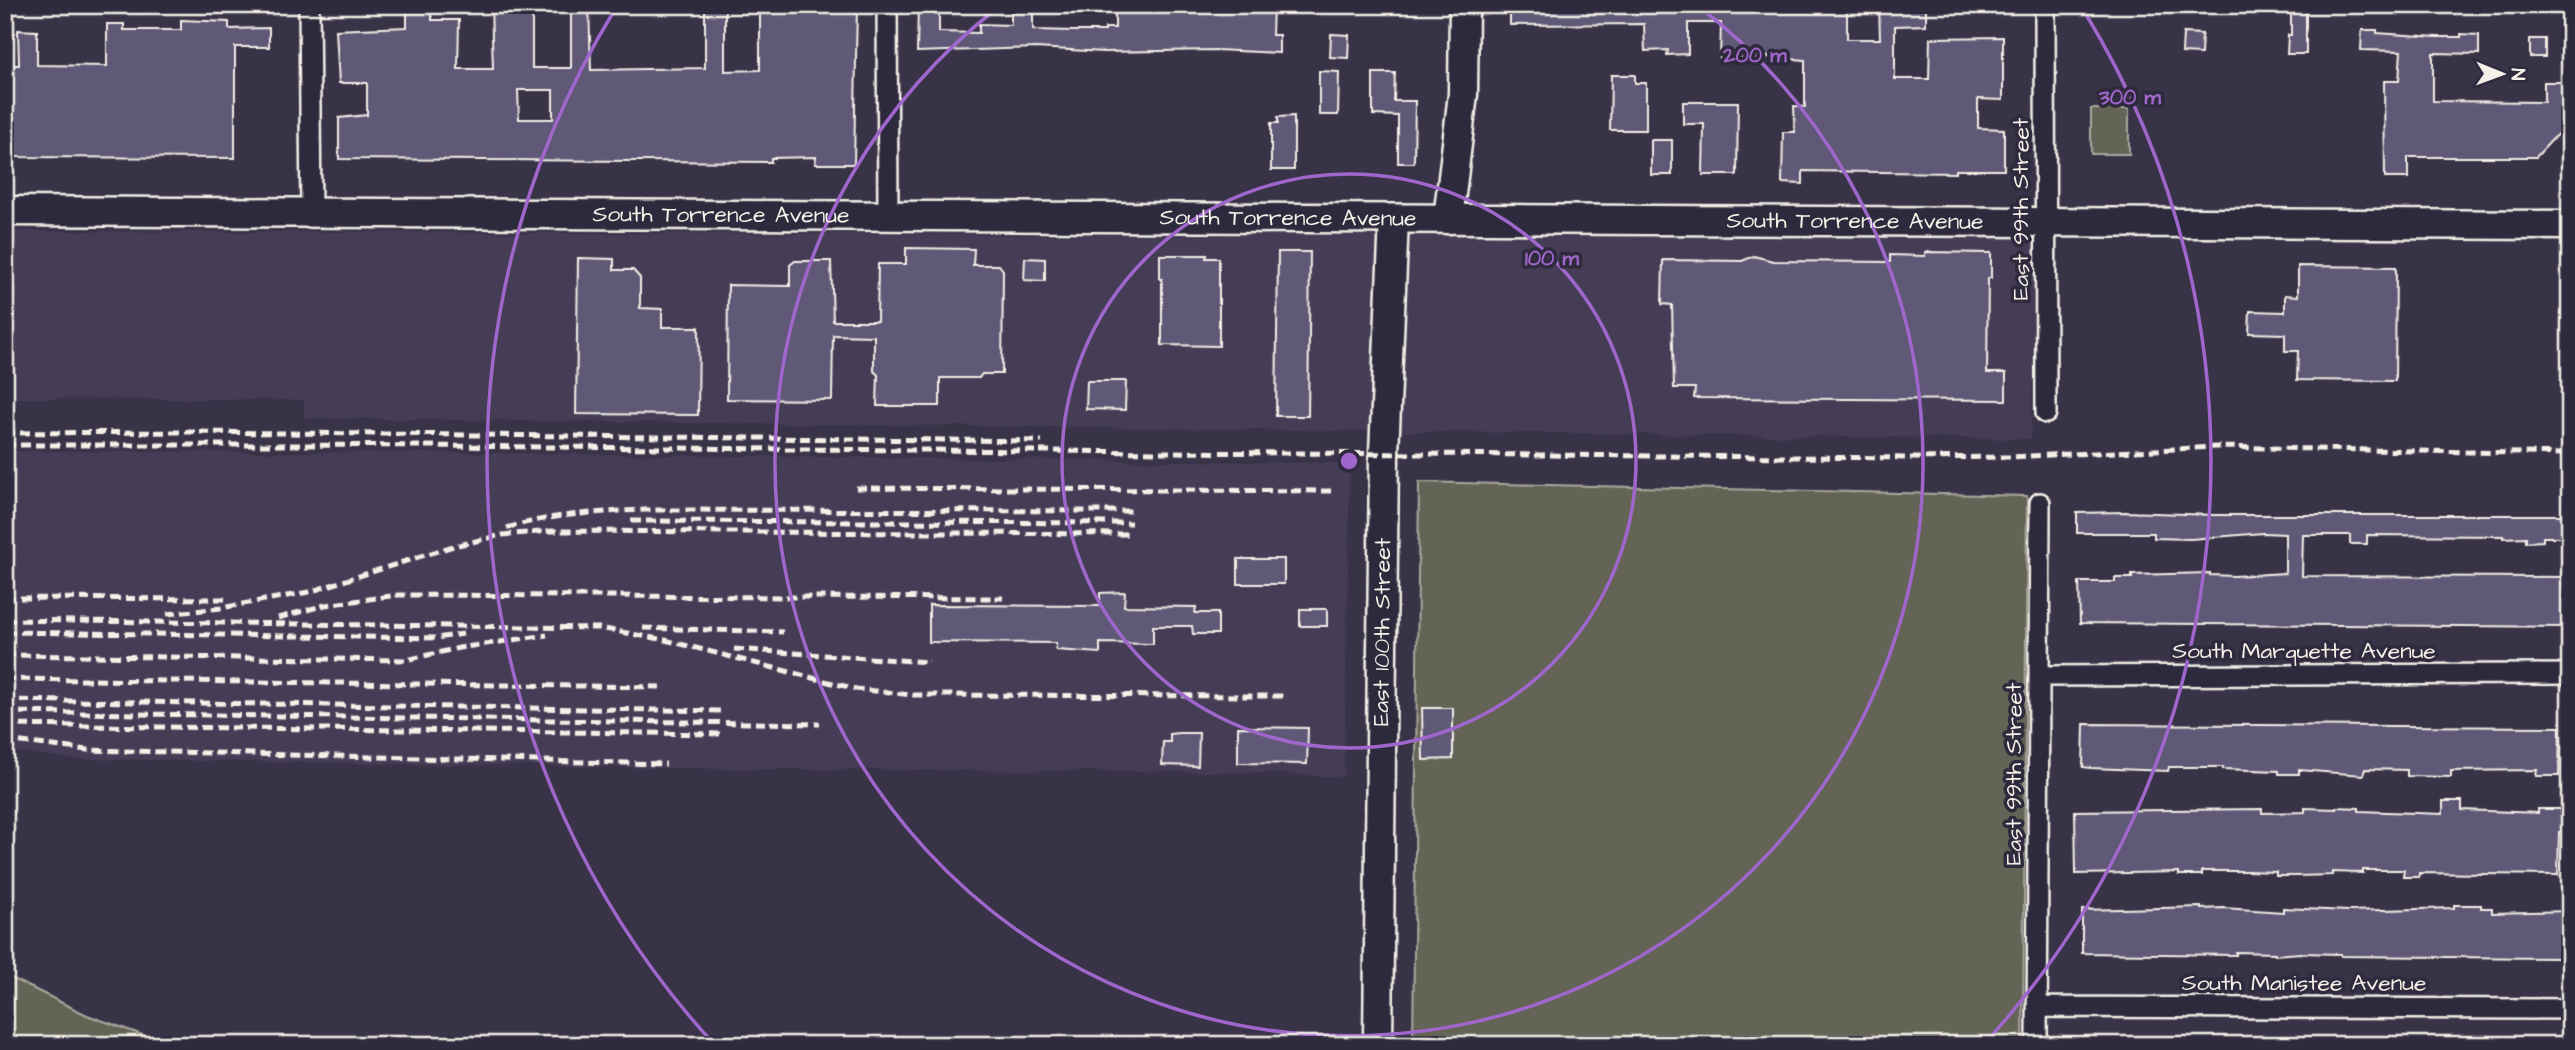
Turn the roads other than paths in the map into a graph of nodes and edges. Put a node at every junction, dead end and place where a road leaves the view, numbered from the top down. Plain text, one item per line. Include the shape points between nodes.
1 (309, 5) edge
2 (887, 5) edge
3 (1464, 5) edge
4 (2045, 5) edge
5 (5, 211) edge
6 (311, 212) junction
7 (888, 216) junction
8 (1394, 219) junction
9 (1448, 219) junction
10 (2045, 223) junction
11 (2570, 225) edge
12 (2046, 413) dead end
13 (2040, 503) dead end
14 (2570, 674) edge
15 (2039, 676) junction
16 (2038, 1007) junction
17 (2570, 1009) edge
18 (1378, 1045) edge
19 (2038, 1045) edge

1 - 6 street
2 - 7 street
3 - 9 main road via 1463,94
4 - 10 street, East 99th Street
5 - 6 main road, South Torrence Avenue
6 - 7 main road, South Torrence Avenue
7 - 8 main road, South Torrence Avenue
8 - 9 main road, South Torrence Avenue
8 - 18 main road, East 100th Street via 1384,453
9 - 10 main road, South Torrence Avenue
10 - 11 main road, South Torrence Avenue
10 - 12 street, East 99th Street
13 - 15 street, East 99th Street
14 - 15 street, South Marquette Avenue
15 - 16 street, East 99th Street
16 - 17 street, South Manistee Avenue
16 - 19 street, East 99th Street

